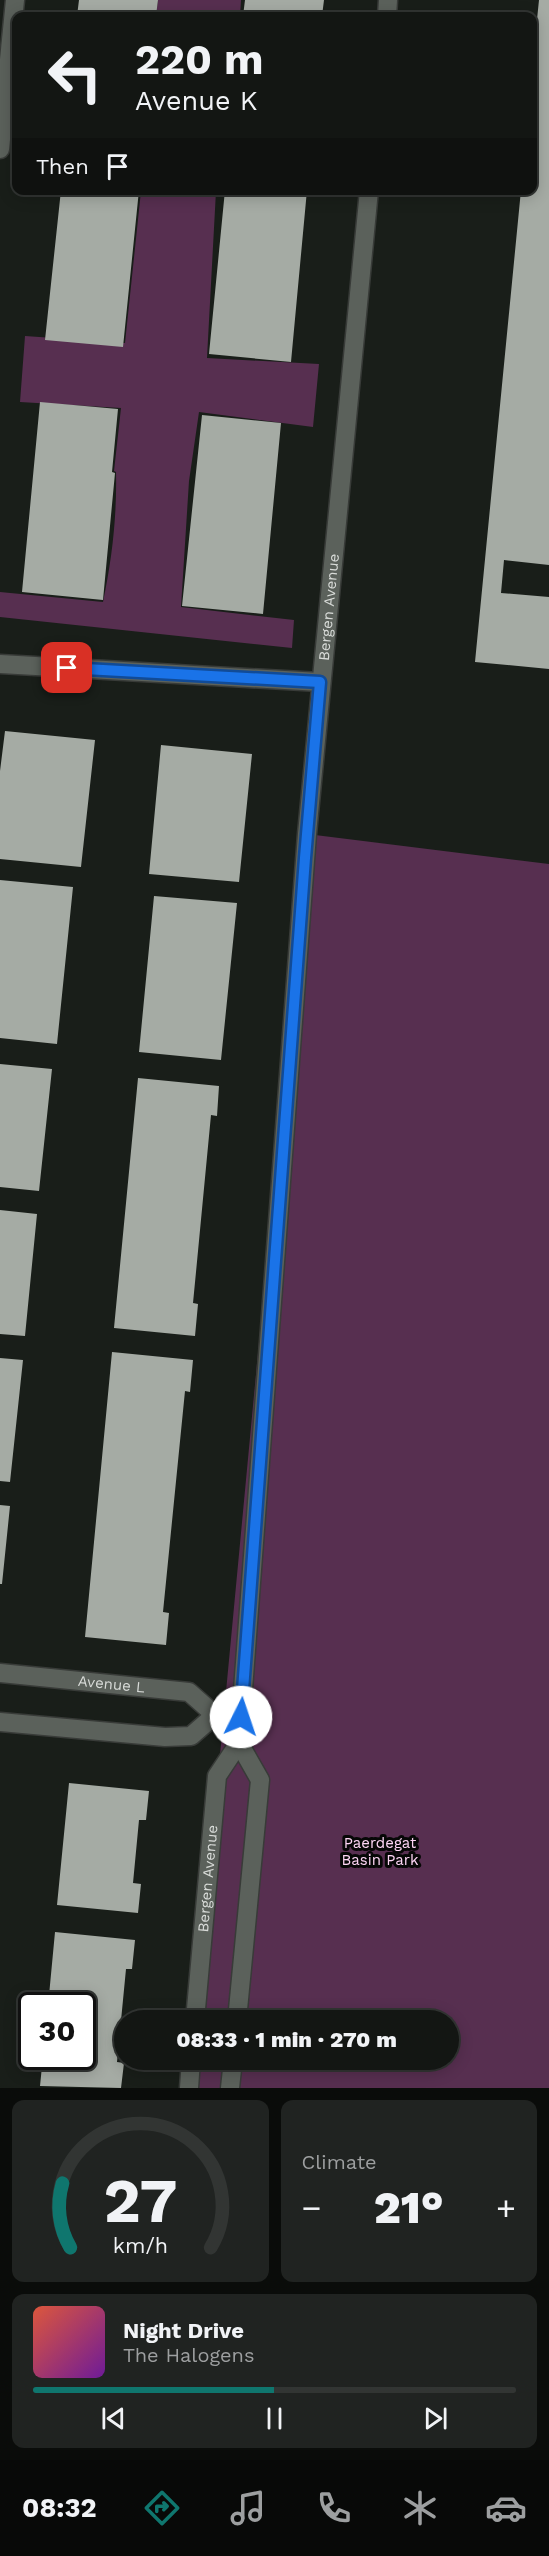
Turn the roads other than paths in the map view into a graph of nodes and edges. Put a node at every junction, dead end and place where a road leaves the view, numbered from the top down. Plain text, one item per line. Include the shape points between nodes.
1 (12, 30) edge
2 (0, 149) edge
3 (369, 195) edge
4 (0, 664) edge
5 (320, 682) junction
6 (0, 1673) edge
7 (215, 1715) junction
8 (241, 1717) junction
9 (0, 1722) edge
10 (239, 1743) junction
11 (196, 2010) edge
12 (238, 2010) edge
13 (190, 2070) edge
14 (232, 2070) edge
15 (189, 2088) edge
16 (230, 2088) edge

1 - 2 street
3 - 5 street, Bergen Avenue
4 - 5 street
5 - 8 street, Bergen Avenue
6 - 7 street, Avenue L via 189,1692
7 - 8 street
7 - 9 street via 191,1736 165,1737
8 - 10 street, Bergen Avenue
10 - 11 street, Bergen Avenue via 217,1776
10 - 12 street via 260,1780
13 - 15 street
14 - 16 street

